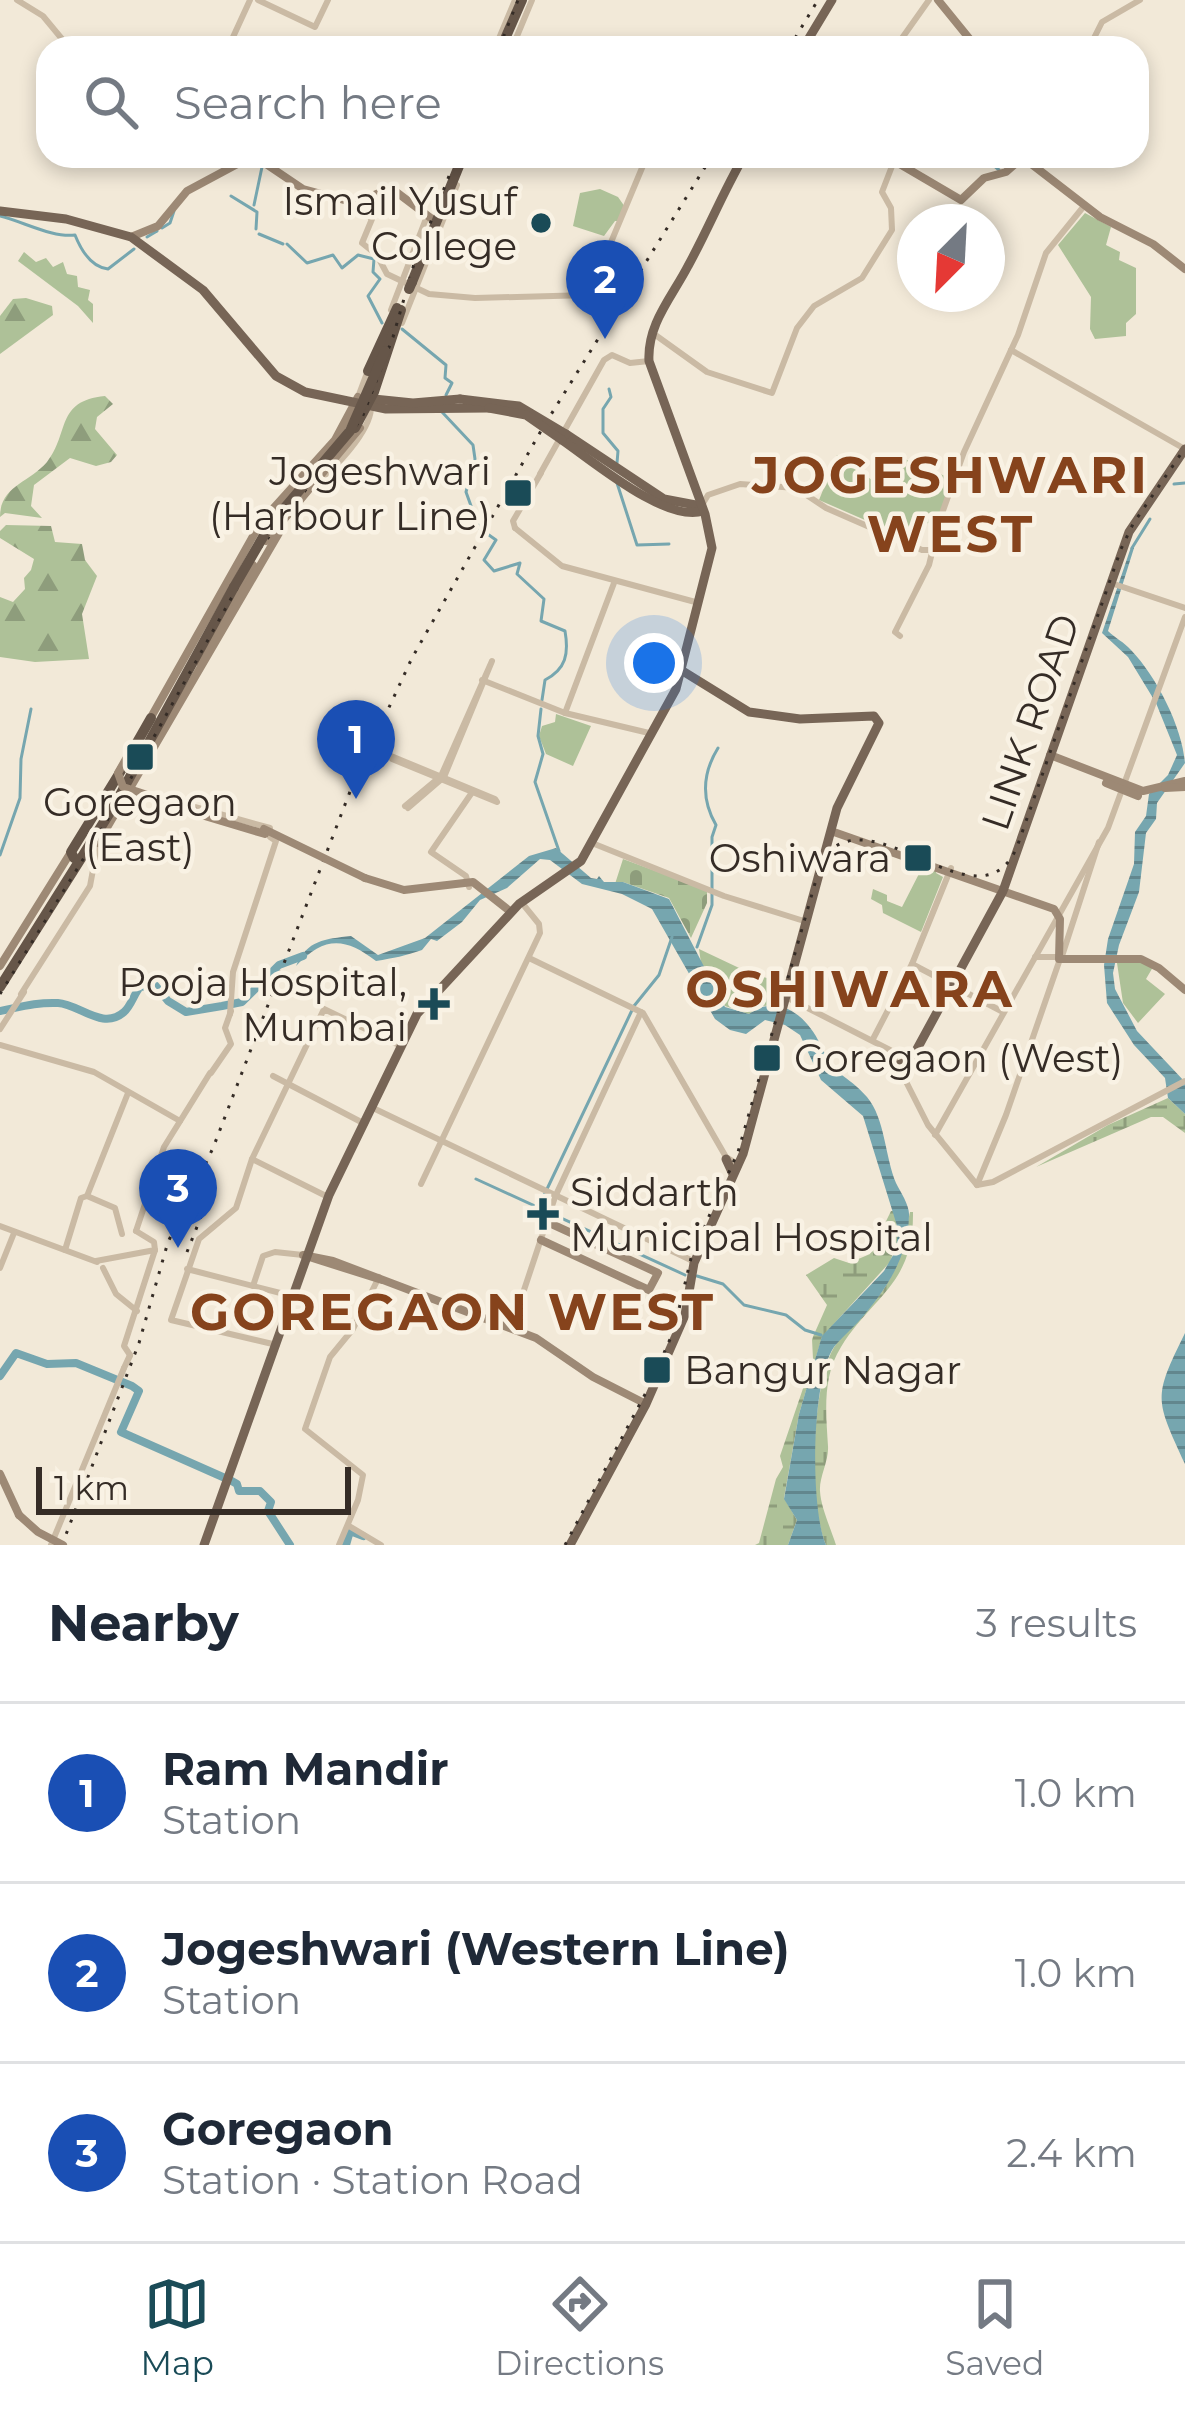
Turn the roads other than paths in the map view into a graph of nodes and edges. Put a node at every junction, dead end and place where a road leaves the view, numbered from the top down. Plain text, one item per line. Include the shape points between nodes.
1 (17, 0) edge
2 (254, 0) edge
3 (328, 0) edge
4 (833, 0) edge
5 (937, 0) edge
6 (1140, 0) edge
7 (520, 4) edge
8 (56, 36) edge
9 (234, 36) edge
10 (508, 36) edge
11 (508, 36) edge
12 (812, 36) edge
13 (906, 36) edge
14 (969, 36) edge
15 (1095, 36) edge
16 (227, 168) edge
17 (273, 168) edge
18 (457, 168) edge
19 (459, 168) edge
20 (644, 168) edge
21 (735, 168) edge
22 (889, 168) edge
23 (908, 168) edge
24 (1004, 168) edge
25 (1038, 168) edge
26 (1039, 168) edge
27 (722, 192) junction
28 (355, 203) junction
29 (1086, 206) junction
30 (0, 209) edge
31 (428, 216) junction
32 (137, 234) junction
33 (1185, 267) edge
34 (409, 285) junction
35 (399, 309) junction
36 (653, 332) junction
37 (1012, 350) junction
38 (648, 361) junction
39 (379, 374) junction
40 (396, 401) junction
41 (365, 403) junction
42 (418, 408) junction
43 (564, 434) junction
44 (1185, 450) edge
45 (310, 486) junction
46 (699, 506) junction
47 (273, 529) junction
48 (936, 550) junction
49 (610, 579) junction
50 (1117, 584) junction
51 (239, 586) junction
52 (696, 602) junction
53 (1185, 610) edge
54 (206, 622) junction
55 (900, 636) dead end
56 (206, 647) junction
57 (490, 661) dead end
58 (681, 672) junction
59 (484, 679) junction
60 (179, 687) junction
61 (566, 712) junction
62 (151, 718) junction
63 (648, 733) junction
64 (1051, 758) junction
65 (401, 761) dead end
66 (441, 778) junction
67 (1176, 786) edge
68 (134, 790) junction
69 (1136, 791) junction
70 (409, 805) dead end
71 (192, 808) junction
72 (834, 830) junction
73 (271, 833) junction
74 (1100, 839) junction
75 (590, 840) junction
76 (98, 843) junction
77 (299, 846) junction
78 (72, 855) junction
79 (950, 870) junction
80 (473, 886) junction
81 (1005, 890) junction
82 (511, 909) junction
83 (1059, 912) junction
84 (807, 920) junction
85 (1035, 957) junction
86 (1061, 957) junction
87 (526, 958) junction
88 (910, 963) junction
89 (0, 978) edge
90 (952, 985) junction
91 (1185, 988) edge
92 (785, 999) junction
93 (637, 1010) junction
94 (1003, 1013) junction
95 (777, 1028) junction
96 (0, 1031) edge
97 (874, 1037) junction
98 (0, 1045) edge
99 (400, 1046) junction
100 (903, 1069) junction
101 (1185, 1080) edge
102 (288, 1084) junction
103 (128, 1093) junction
104 (314, 1098) junction
105 (371, 1108) junction
106 (597, 1108) junction
107 (753, 1114) junction
108 (180, 1121) junction
109 (364, 1122) junction
110 (936, 1134) junction
111 (442, 1138) junction
112 (252, 1159) junction
113 (734, 1163) junction
114 (421, 1184) dead end
115 (978, 1184) junction
116 (327, 1196) junction
117 (550, 1196) junction
118 (84, 1197) junction
119 (548, 1215) junction
120 (11, 1231) edge
121 (136, 1231) junction
122 (122, 1234) junction
123 (542, 1240) junction
124 (65, 1250) junction
125 (155, 1250) junction
126 (127, 1252) junction
127 (306, 1255) junction
128 (693, 1262) junction
129 (99, 1264) junction
130 (0, 1268) edge
131 (187, 1269) junction
132 (380, 1279) junction
133 (254, 1286) junction
134 (292, 1296) junction
135 (137, 1311) junction
136 (512, 1328) junction
137 (276, 1345) junction
138 (645, 1402) junction
139 (0, 1478) edge
140 (349, 1526) junction
141 (56, 1545) edge
142 (202, 1545) edge
143 (339, 1545) edge
144 (381, 1545) edge
145 (568, 1545) edge

1 - 8 street
2 - 3 street via 315,27
2 - 9 street
4 - 12 main road
5 - 13 street
5 - 14 main road
6 - 15 street via 1102,22
7 - 10 highway
7 - 11 street
16 - 32 main road
17 - 28 main road via 303,189
18 - 31 highway
19 - 34 highway
20 - 34 street via 592,295 463,300
21 - 27 main road
22 - 36 street via 882,192 892,230 862,278 814,306 797,328 772,393 702,368
23 - 24 main road via 961,200
25 - 29 main road
26 - 33 main road
27 - 36 main road
27 - 38 main road via 659,308
28 - 31 main road via 390,187
28 - 34 street via 372,219 362,243 387,274
29 - 33 main road
29 - 37 street via 1052,248
30 - 32 main road via 74,216
31 - 34 highway
32 - 41 main road via 206,287 282,375
34 - 35 highway
34 - 39 street
34 - 39 street
35 - 39 highway
35 - 51 highway, bridge via 350,431 270,525
36 - 38 main road
37 - 44 street
37 - 48 street via 956,479
38 - 43 street via 608,358
38 - 46 main road
39 - 40 main road
39 - 41 highway
40 - 41 main road
40 - 42 main road
41 - 42 main road
41 - 45 highway
41 - 45 street via 374,410 356,440
41 - 47 main road
42 - 43 main road, bridge via 460,399 513,404
43 - 46 main road via 656,494
43 - 46 main road via 645,496 677,511
43 - 49 street via 513,521 558,561
44 - 50 main road, LINK ROAD via 1132,532
45 - 47 highway
46 - 48 street via 740,484 796,488 826,508
46 - 52 main road via 712,548
47 - 51 main road
47 - 54 main road
47 - 60 highway
47 - 60 main road
48 - 55 street via 895,631
49 - 52 street
49 - 61 street
50 - 53 street
50 - 64 main road, LINK ROAD
51 - 56 highway
51 - 56 main road
51 - 60 highway
52 - 58 main road
53 - 69 street
54 - 56 highway
54 - 60 main road
56 - 60 highway
56 - 60 main road
57 - 59 street
58 - 63 main road
58 - 72 main road via 755,714 879,719
59 - 61 street
59 - 66 street
60 - 62 main road
60 - 68 main road
60 - 78 highway
60 - 89 highway via 114,806
61 - 63 street
62 - 77 main road, bridge via 118,773 126,789
62 - 78 highway
63 - 75 main road
64 - 69 main road
64 - 81 main road, LINK ROAD
65 - 66 street
66 - 70 street
66 - 80 street via 472,792 433,852
67 - 69 main road
68 - 71 main road
68 - 71 main road
68 - 76 main road
69 - 74 street
71 - 73 street
71 - 73 street
71 - 77 main road, bridge
71 - 77 main road, bridge
72 - 79 main road
72 - 84 main road
73 - 108 street via 276,842 234,972 230,1044
74 - 83 street
74 - 86 street
75 - 82 main road via 581,858
75 - 84 street
76 - 89 main road
76 - 96 street via 92,878
77 - 80 main road, bridge via 401,893
78 - 89 highway
79 - 81 main road
79 - 88 street
80 - 82 main road
81 - 83 main road
81 - 90 main road
81 - 90 main road
82 - 87 street via 533,919 538,931
82 - 99 main road via 423,1005
83 - 85 street
83 - 86 main road
84 - 92 main road
85 - 86 street
85 - 94 street
86 - 91 main road via 1145,957
86 - 115 street
87 - 93 street
87 - 111 street
88 - 90 street
88 - 97 street
90 - 94 street
90 - 100 main road
92 - 95 main road
92 - 97 street
93 - 106 street
93 - 106 street
93 - 113 street
94 - 110 street
95 - 107 main road
95 - 107 main road
97 - 100 street
98 - 103 street via 86,1069
99 - 102 street via 323,1009
99 - 105 main road
100 - 110 street
101 - 115 street
102 - 104 street
102 - 104 street
102 - 112 street
103 - 108 street
103 - 118 street
104 - 109 street
105 - 109 main road
105 - 111 street
106 - 117 street
107 - 113 main road
108 - 121 street
109 - 116 main road
110 - 115 street
111 - 114 street
111 - 117 street
112 - 116 street
112 - 131 street via 236,1208 199,1239
113 - 128 main road
116 - 127 main road
117 - 119 street
117 - 128 street
118 - 122 street via 115,1208
118 - 124 street
119 - 123 street
119 - 123 main road via 658,1273 649,1289
120 - 124 street
120 - 130 street
121 - 122 street
121 - 125 street
122 - 126 street
123 - 136 street
124 - 129 street
125 - 126 street
125 - 135 street
126 - 129 street
127 - 132 main road
127 - 133 street via 263,1256
127 - 134 main road
127 - 137 main road
128 - 138 main road via 686,1315
129 - 135 street
131 - 133 street
131 - 137 street via 171,1321
132 - 136 main road
132 - 140 street via 330,1357 305,1429 363,1474
133 - 134 street
134 - 137 main road
135 - 141 street via 124,1348 130,1355
136 - 138 main road
137 - 142 main road
138 - 145 main road
139 - 141 main road, bridge via 18,1516
140 - 143 street
140 - 144 street

